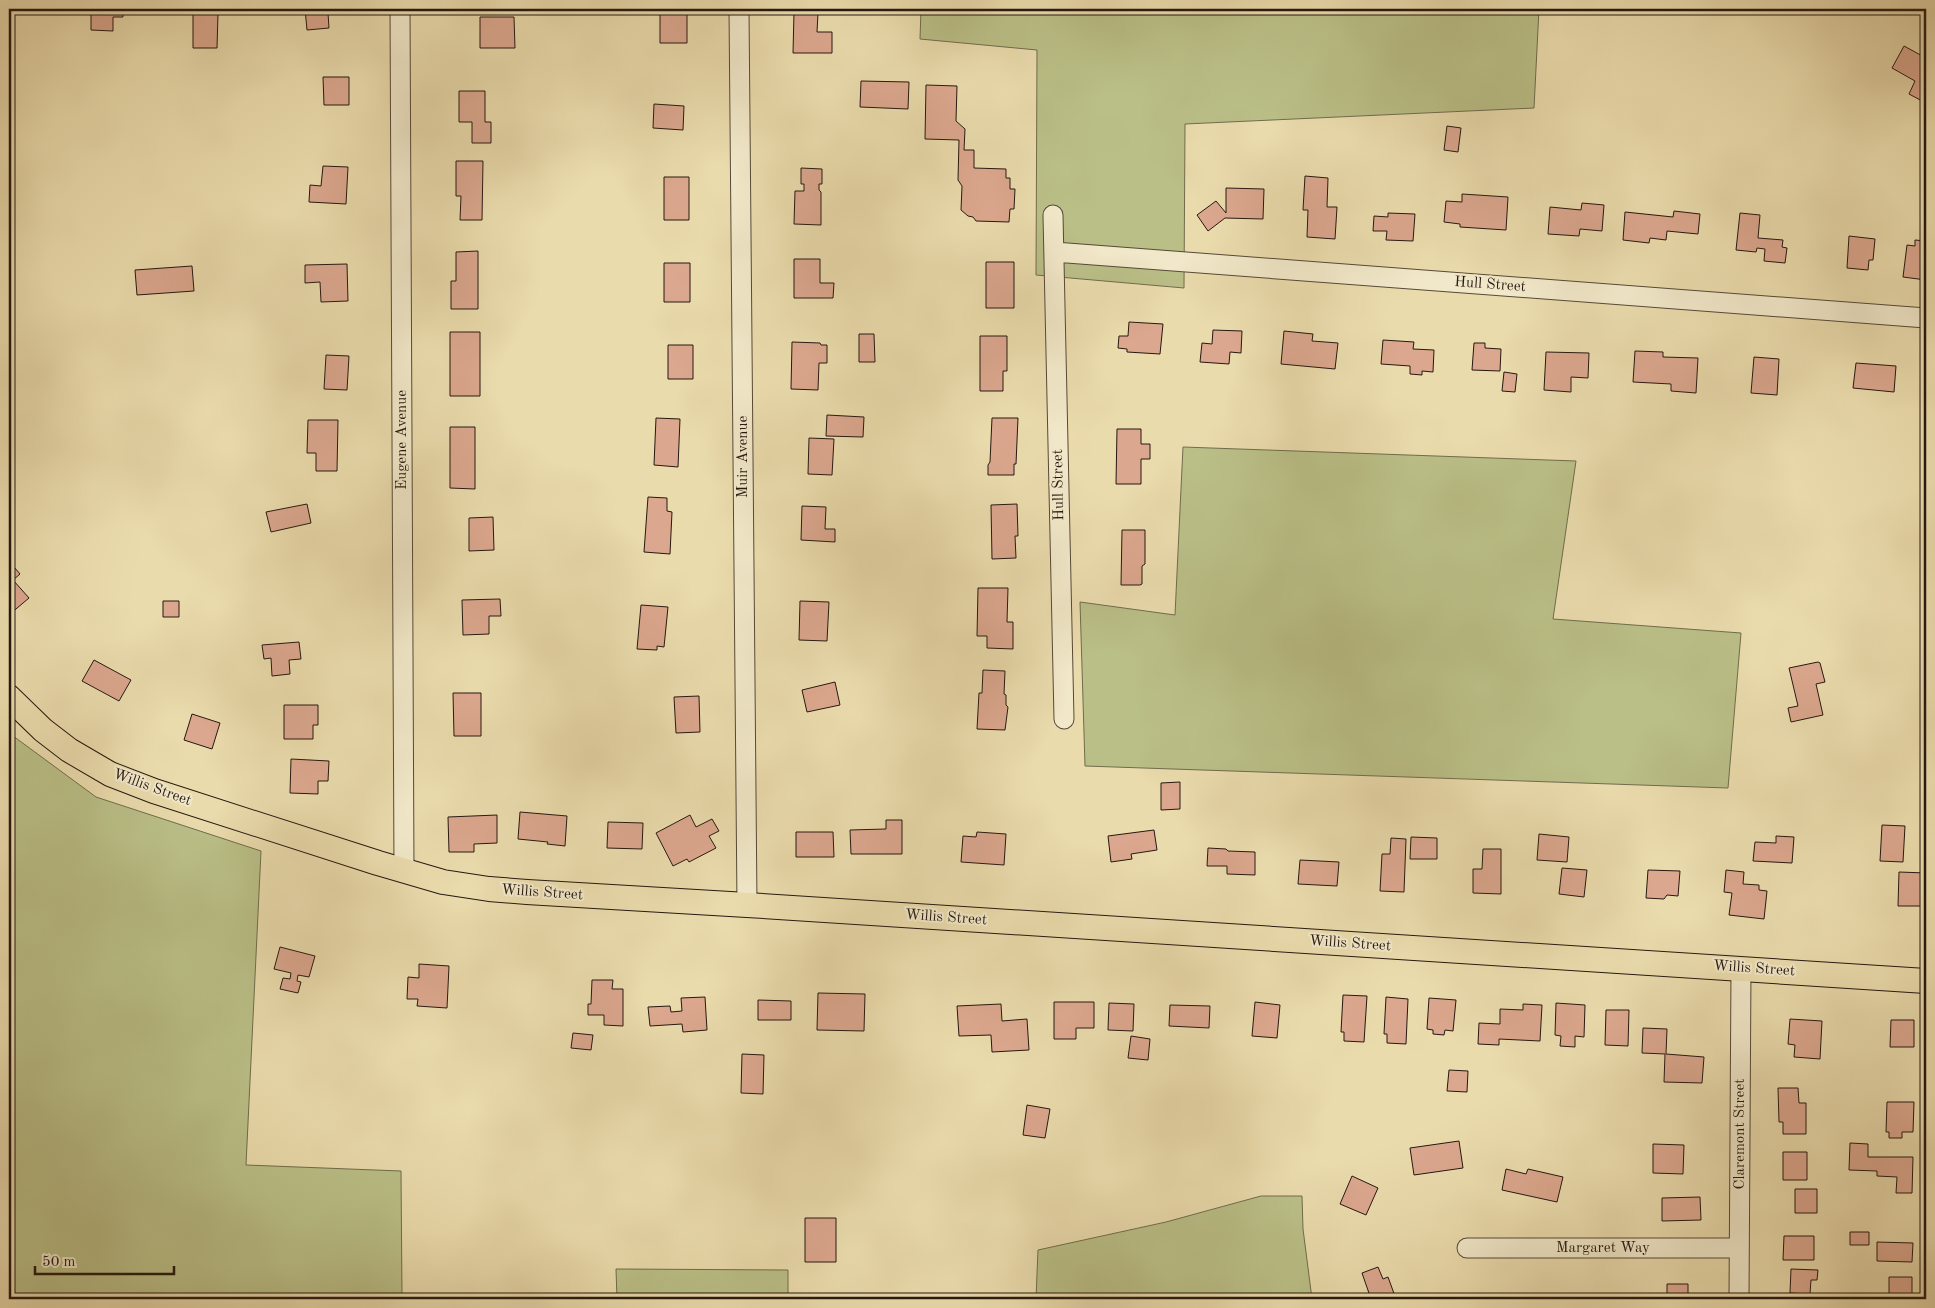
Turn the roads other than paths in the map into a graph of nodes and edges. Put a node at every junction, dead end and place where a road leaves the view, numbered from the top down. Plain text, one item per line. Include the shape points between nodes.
1 (400, 9) edge
2 (739, 9) edge
3 (1053, 215) dead end
4 (1054, 252) junction
5 (1926, 318) edge
6 (9, 697) edge
7 (1064, 719) dead end
8 (404, 870) junction
9 (747, 905) junction
10 (1741, 968) junction
11 (1926, 981) edge
12 (1468, 1248) dead end
13 (1739, 1248) junction
14 (1739, 1299) edge

1 - 8 street, Eugene Avenue
2 - 9 street, Muir Avenue
3 - 4 street, Hull Street
4 - 5 street, Hull Street
4 - 7 street, Hull Street
6 - 8 main road, Willis Street via 49,735 110,774 154,791
8 - 9 main road, Willis Street via 443,882 518,892
9 - 10 main road, Willis Street
10 - 11 main road, Willis Street
10 - 13 street, Claremont Street
12 - 13 street, Margaret Way
13 - 14 street, Claremont Street

